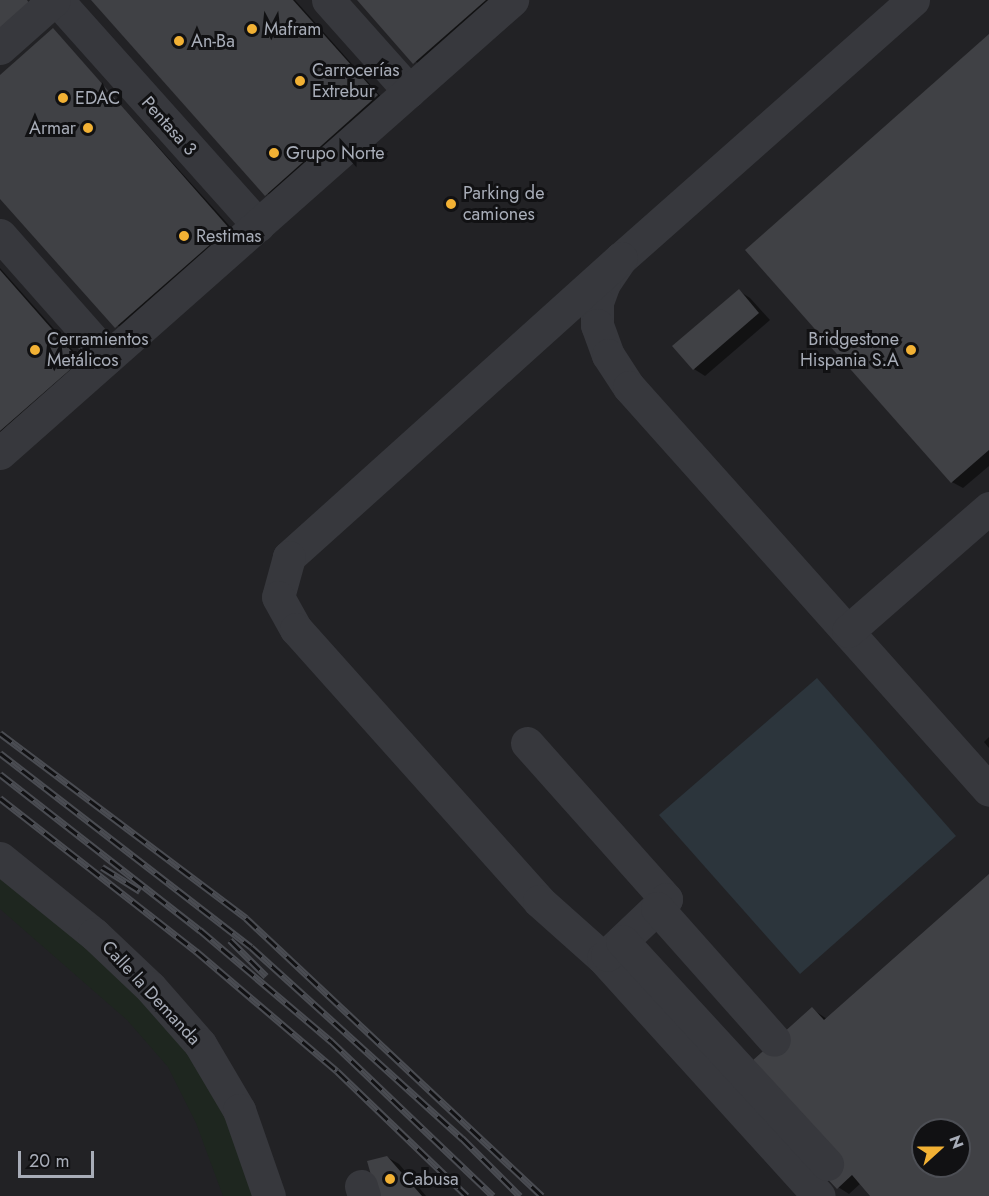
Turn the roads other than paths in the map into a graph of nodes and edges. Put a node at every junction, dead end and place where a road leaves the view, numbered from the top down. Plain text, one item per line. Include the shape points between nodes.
1 (56, 0) edge
2 (328, 0) edge
3 (512, 0) edge
4 (914, 0) edge
5 (0, 48) edge
6 (409, 91) junction
7 (258, 225) junction
8 (0, 235) edge
9 (621, 258) junction
10 (108, 357) junction
11 (0, 453) edge
12 (989, 508) edge
13 (848, 631) junction
14 (527, 743) dead end
15 (989, 790) edge
16 (0, 858) edge
17 (632, 931) junction
18 (768, 1046) dead end
19 (827, 1164) dead end
20 (269, 1196) edge
21 (819, 1196) edge

1 - 5 street, Pentasa 3
1 - 7 street, Pentasa 3
2 - 6 street
3 - 6 street
4 - 9 street
6 - 7 street
7 - 10 street
8 - 10 street
9 - 13 street via 597,302 597,325 608,355 629,387
9 - 17 street via 289,556 278,597 296,629 531,892
10 - 11 street
12 - 13 street
13 - 15 street
14 - 17 street via 666,899
16 - 20 street, Calle la Demanda via 94,934 150,987 200,1044 239,1110
17 - 18 street
17 - 19 street
17 - 21 street

